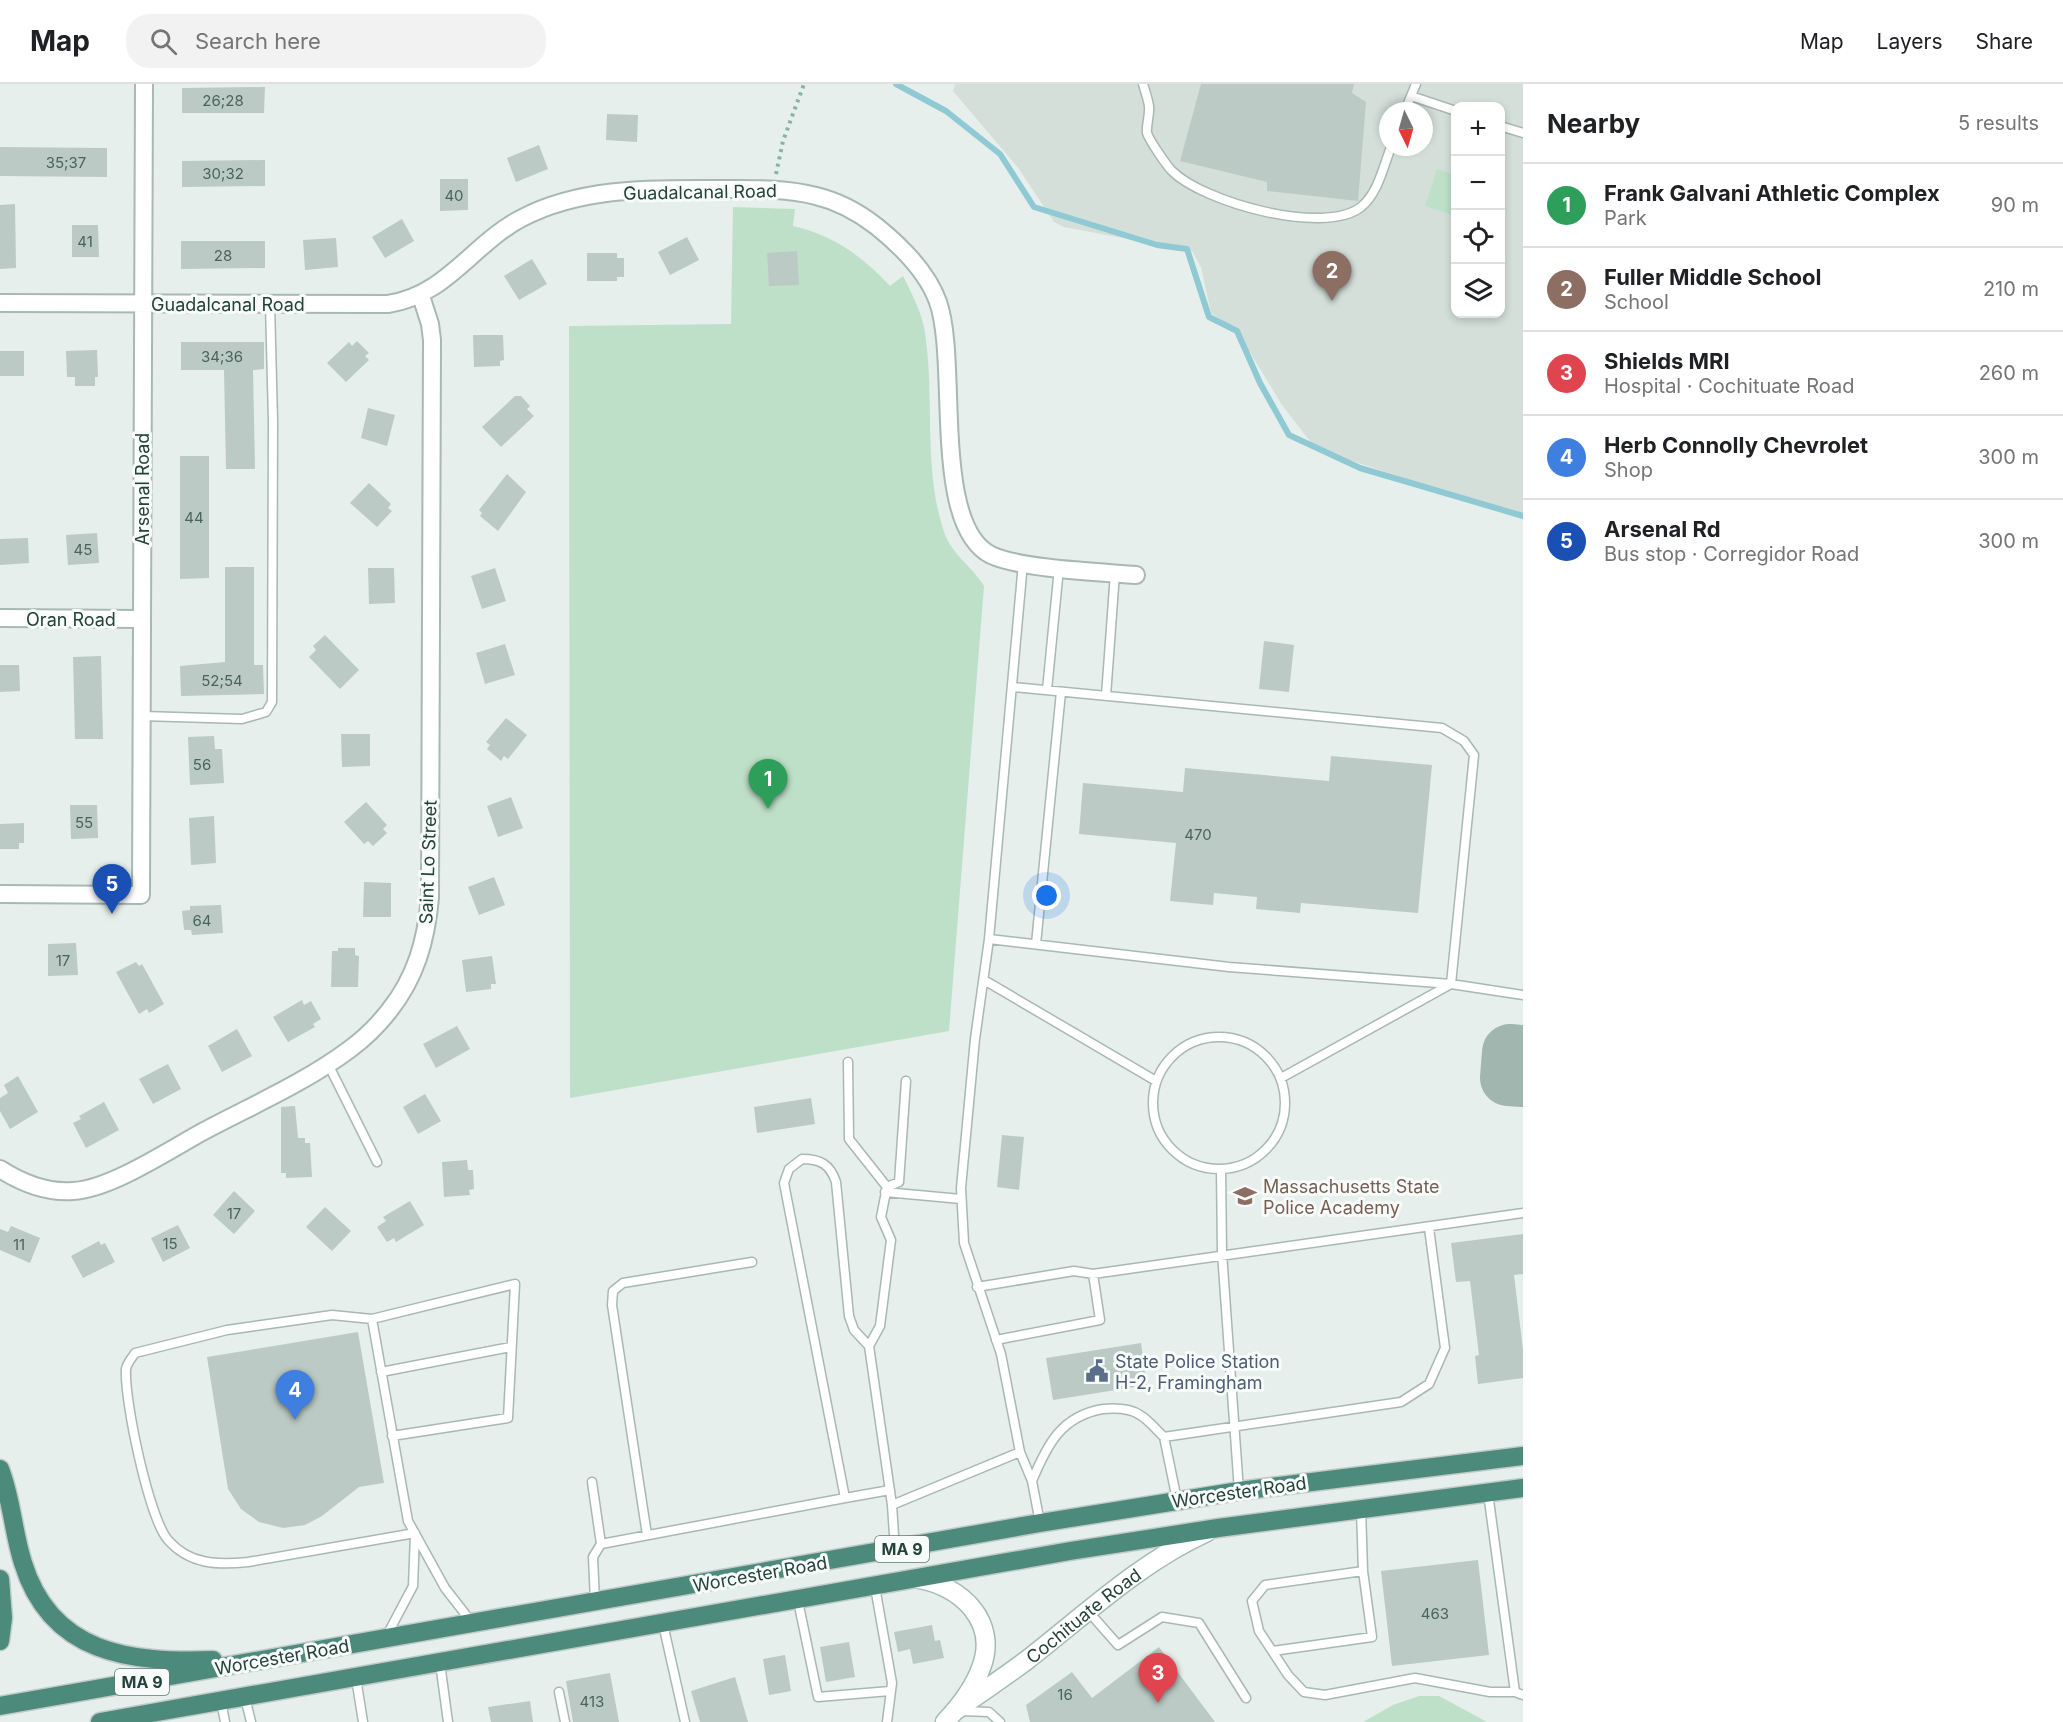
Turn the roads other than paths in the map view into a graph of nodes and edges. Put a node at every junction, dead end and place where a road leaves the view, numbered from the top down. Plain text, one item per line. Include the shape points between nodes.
1 (144, 84) edge
2 (1143, 84) edge
3 (1416, 84) edge
4 (1412, 96) junction
5 (1409, 102) edge
6 (1451, 110) edge
7 (1505, 128) edge
8 (1523, 133) edge
9 (1388, 156) edge
10 (421, 296) junction
11 (0, 303) edge
12 (143, 304) junction
13 (270, 304) junction
14 (1023, 563) junction
15 (1059, 567) junction
16 (1114, 573) junction
17 (1136, 575) dead end
18 (0, 618) edge
19 (142, 619) junction
20 (1013, 687) junction
21 (1047, 690) junction
22 (1061, 692) junction
23 (1106, 696) junction
24 (142, 716) junction
25 (0, 894) edge
26 (989, 939) junction
27 (1036, 944) junction
28 (984, 980) junction
29 (1451, 984) junction
30 (1523, 995) edge
31 (848, 1062) dead end
32 (328, 1064) junction
33 (1281, 1078) junction
34 (906, 1081) dead end
35 (1156, 1081) junction
36 (377, 1162) dead end
37 (0, 1170) edge
38 (1221, 1170) junction
39 (886, 1190) junction
40 (961, 1199) junction
41 (1523, 1213) edge
42 (1429, 1228) junction
43 (1222, 1254) junction
44 (752, 1262) dead end
45 (1093, 1274) junction
46 (977, 1287) junction
47 (372, 1319) junction
48 (996, 1340) junction
49 (869, 1346) junction
50 (512, 1347) junction
51 (381, 1372) junction
52 (1232, 1428) junction
53 (392, 1436) junction
54 (1164, 1437) junction
55 (1020, 1452) junction
56 (1523, 1456) edge
57 (0, 1469) edge
58 (1032, 1481) junction
59 (592, 1482) dead end
60 (1523, 1488) edge
61 (890, 1490) junction
62 (1239, 1491) junction
63 (1488, 1492) junction
64 (845, 1498) junction
65 (1177, 1500) junction
66 (892, 1504) junction
67 (1360, 1509) junction
68 (1040, 1523) junction
69 (1218, 1528) junction
70 (415, 1533) junction
71 (647, 1535) junction
72 (601, 1544) junction
73 (895, 1550) junction
74 (1363, 1571) junction
75 (919, 1579) junction
76 (875, 1587) junction
77 (1, 1588) edge
78 (798, 1601) junction
79 (595, 1603) junction
80 (1088, 1611) junction
81 (473, 1624) junction
82 (663, 1624) junction
83 (384, 1640) junction
84 (0, 1641) edge
85 (1273, 1651) junction
86 (284, 1657) junction
87 (440, 1663) junction
88 (356, 1677) junction
89 (890, 1691) junction
90 (559, 1692) dead end
91 (1519, 1694) edge
92 (245, 1697) junction
93 (1246, 1698) dead end
94 (221, 1701) junction
95 (0, 1706) edge
96 (950, 1716) edge
97 (162, 1717) edge
98 (100, 1722) edge
99 (225, 1722) edge
100 (250, 1722) edge
101 (363, 1722) edge
102 (448, 1722) edge
103 (565, 1722) edge
104 (685, 1722) edge
105 (888, 1722) edge
106 (1000, 1722) edge

1 - 12 street, Arsenal Road
2 - 9 lane via 1149,106 1147,135 1172,171 1206,193 1245,208 1290,216 1346,215 1374,194
3 - 4 lane
4 - 5 lane
4 - 6 lane
7 - 8 lane
10 - 13 street, Guadalcanal Road via 388,304
10 - 14 street, Guadalcanal Road via 436,288 501,231 547,207 636,190 773,190 818,196 856,213 904,250 928,282 937,300 947,342 951,456 965,526 981,549
10 - 32 street, Saint Lo Street via 432,340 428,923 415,970 403,993 372,1031
11 - 12 street, Guadalcanal Road
12 - 13 street, Guadalcanal Road
12 - 19 street, Arsenal Road
13 - 24 lane via 272,702 266,712 242,718
14 - 15 street, Guadalcanal Road
14 - 20 lane
15 - 16 street, Guadalcanal Road
15 - 21 lane
16 - 17 street, Guadalcanal Road
16 - 23 lane
18 - 19 street, Oran Road
19 - 24 street, Arsenal Road
20 - 21 lane
20 - 26 lane
21 - 22 lane
22 - 23 lane
22 - 27 lane
23 - 29 lane via 1442,729 1464,741 1474,755 1473,781
24 - 25 street, Arsenal Road via 141,895
26 - 27 lane
26 - 28 lane
27 - 29 lane via 1229,967
28 - 35 lane
28 - 40 lane
29 - 30 lane
29 - 33 lane
31 - 39 lane via 849,1139
32 - 36 lane
32 - 37 street, Saint Lo Street via 93,1188 51,1190
33 - 35 lane via 1269,1059 1251,1045 1229,1037 1206,1038 1185,1046 1167,1061
33 - 38 lane via 1286,1099 1284,1120 1275,1140 1242,1166
34 - 39 lane via 899,1182
35 - 38 lane via 1152,1102 1155,1123 1165,1142 1180,1157 1199,1167
38 - 43 lane
39 - 40 lane
39 - 49 lane via 882,1217 891,1240 880,1326
40 - 46 lane via 964,1243
41 - 42 lane
42 - 43 lane
42 - 52 lane via 1445,1348 1428,1384 1401,1402
43 - 45 lane
43 - 52 lane
44 - 71 lane via 622,1283 613,1290 612,1305
45 - 46 lane via 1074,1271
45 - 48 lane via 1100,1320
46 - 48 lane
47 - 50 lane via 515,1284
47 - 51 lane
47 - 70 lane via 332,1316 227,1330 135,1353 127,1365 129,1407 155,1519 169,1541 199,1562 248,1562
48 - 55 lane
49 - 61 lane
49 - 64 lane via 854,1330 849,1316 832,1170 817,1159 802,1159 789,1169 784,1184
50 - 51 lane
50 - 53 lane via 508,1418
51 - 53 lane
52 - 54 lane
52 - 62 lane
53 - 70 lane via 408,1521
54 - 58 lane via 1139,1413 1115,1408 1091,1411 1056,1433
54 - 65 lane
55 - 58 lane
55 - 66 lane
56 - 62 highway, Worcester Road / MA 9
57 - 86 highway via 22,1562 32,1586 62,1627 82,1641 109,1653 139,1659
58 - 68 lane
59 - 72 lane
60 - 63 highway, Worcester Road / MA 9
61 - 64 lane
61 - 66 lane
62 - 65 highway, Worcester Road / MA 9
63 - 67 highway, Worcester Road / MA 9
63 - 91 lane
64 - 71 lane
65 - 68 highway, Worcester Road / MA 9
66 - 73 lane
67 - 69 highway, Worcester Road / MA 9
67 - 74 lane
68 - 73 highway, Worcester Road / MA 9
69 - 75 highway, Worcester Road / MA 9
69 - 80 main road, Cochituate Road via 1157,1559
70 - 81 lane via 445,1588
70 - 83 lane via 413,1586
71 - 72 lane
72 - 79 lane via 593,1557
73 - 79 highway, Worcester Road / MA 9
74 - 85 lane via 1372,1637
74 - 85 lane via 1265,1586 1252,1601 1259,1631
75 - 76 highway, Worcester Road / MA 9
75 - 96 main road via 932,1581 961,1596 973,1606 982,1628 982,1667
76 - 78 highway, Worcester Road / MA 9
76 - 89 lane via 892,1683
77 - 84 highway
78 - 82 highway, Worcester Road / MA 9
78 - 89 lane via 818,1697
79 - 81 highway, Worcester Road / MA 9
80 - 93 lane via 1118,1645 1162,1617 1199,1623
80 - 96 main road, Cochituate Road
81 - 83 highway, Worcester Road / MA 9
82 - 87 highway, Worcester Road / MA 9
82 - 104 lane
83 - 86 highway, Worcester Road / MA 9
85 - 91 lane via 1287,1675 1304,1692 1325,1695 1415,1678
86 - 95 highway, Worcester Road / MA 9
87 - 88 highway, Worcester Road / MA 9
87 - 102 lane
88 - 92 highway, Worcester Road / MA 9
88 - 101 lane
89 - 105 lane
90 - 103 lane
92 - 94 highway, Worcester Road / MA 9
92 - 100 lane
94 - 97 highway, Worcester Road / MA 9
94 - 99 lane
96 - 106 lane via 989,1712
97 - 98 highway, Worcester Road / MA 9

